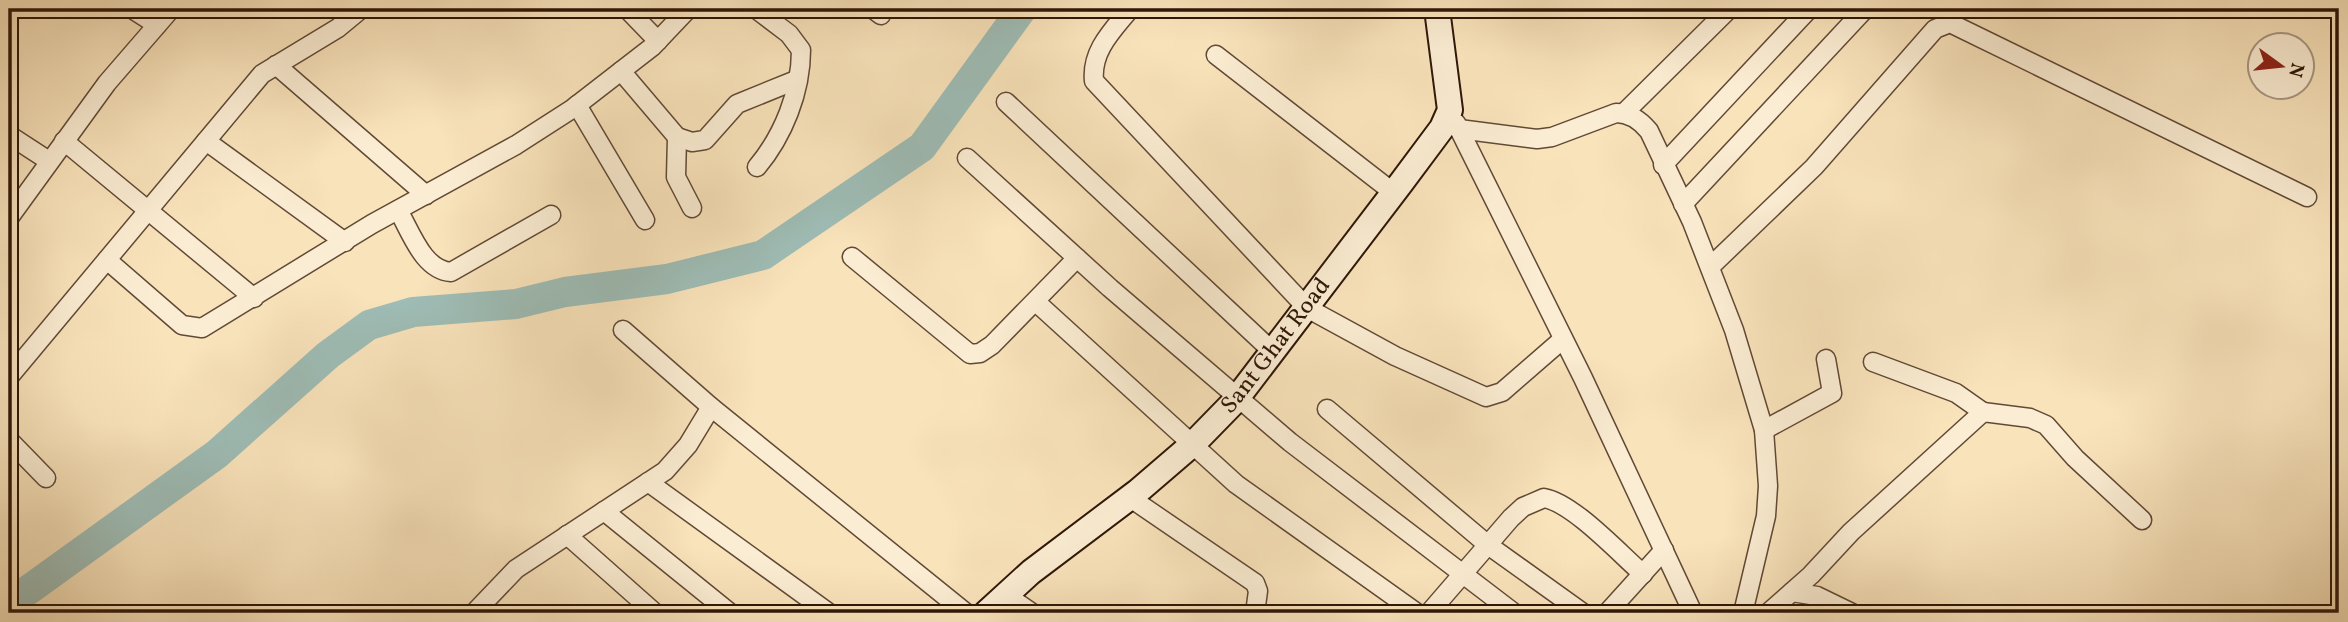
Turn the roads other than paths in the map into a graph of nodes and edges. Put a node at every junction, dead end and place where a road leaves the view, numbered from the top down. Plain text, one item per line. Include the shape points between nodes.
1 (132, 9) edge
2 (172, 9) edge
3 (361, 9) edge
4 (627, 9) edge
5 (688, 9) edge
6 (756, 9) edge
7 (1130, 9) edge
8 (1437, 9) edge
9 (1729, 9) edge
10 (1809, 9) edge
11 (1865, 9) edge
12 (157, 25) junction
13 (658, 41) junction
14 (1216, 55) dead end
15 (276, 65) junction
16 (621, 71) junction
17 (796, 80) junction
18 (1006, 102) dead end
19 (577, 106) junction
20 (1624, 113) junction
21 (1455, 119) junction
22 (9, 135) edge
23 (677, 137) junction
24 (65, 141) junction
25 (206, 141) junction
26 (967, 158) dead end
27 (49, 161) junction
28 (1663, 165) junction
29 (757, 167) dead end
30 (1394, 193) junction
31 (426, 194) junction
32 (2307, 197) dead end
33 (1683, 204) junction
34 (692, 208) dead end
35 (149, 210) junction
36 (398, 210) junction
37 (551, 215) dead end
38 (9, 218) edge
39 (645, 220) dead end
40 (345, 242) junction
41 (852, 257) dead end
42 (1077, 258) junction
43 (107, 260) junction
44 (1710, 267) junction
45 (254, 298) junction
46 (1036, 302) junction
47 (1307, 307) junction
48 (623, 330) dead end
49 (1563, 339) junction
50 (1272, 351) junction
51 (1826, 359) dead end
52 (1873, 362) dead end
53 (9, 377) edge
54 (1237, 397) junction
55 (711, 407) junction
56 (1327, 409) dead end
57 (1983, 412) junction
58 (1764, 430) junction
59 (9, 440) edge
60 (1194, 443) junction
61 (46, 478) dead end
62 (648, 482) junction
63 (1129, 497) junction
64 (604, 510) junction
65 (2142, 520) dead end
66 (567, 535) junction
67 (1488, 545) junction
68 (1664, 550) junction
69 (1464, 574) junction
70 (1643, 574) junction
71 (1792, 592) junction
72 (1006, 595) junction
73 (1772, 612) edge
74 (474, 613) edge
75 (655, 613) edge
76 (730, 613) edge
77 (829, 613) edge
78 (966, 613) edge
79 (986, 613) edge
80 (1032, 613) edge
81 (1255, 613) edge
82 (1416, 613) edge
83 (1429, 613) edge
84 (1514, 613) edge
85 (1583, 613) edge
86 (1606, 613) edge
87 (1693, 613) edge
88 (1743, 613) edge
89 (1852, 613) edge

1 - 12 street
2 - 12 street
3 - 15 street
4 - 13 street
5 - 13 street
6 - 17 street via 802,50
7 - 47 street via 1096,56 1094,81
8 - 21 street
9 - 20 street
10 - 28 street
11 - 33 street
12 - 24 street
13 - 16 street
14 - 30 street
15 - 25 street via 255,81
15 - 31 street
16 - 19 street
16 - 23 street
17 - 23 street via 737,103 705,140
17 - 29 street via 784,127
18 - 50 street
19 - 31 street
19 - 39 street
20 - 21 street via 1538,139
20 - 28 street via 1649,131
21 - 30 street, Sant Ghat Road via 1442,128
21 - 49 street
22 - 27 street
23 - 34 street via 676,177
24 - 27 street
24 - 35 street
25 - 35 street
25 - 40 street
26 - 42 street
27 - 38 street
28 - 33 street
30 - 47 street, Sant Ghat Road
31 - 36 street
32 - 44 street via 1950,23 1935,29 1814,167
33 - 44 street
35 - 43 street
35 - 45 street
36 - 37 street via 428,260 435,268 451,272
36 - 40 street
40 - 45 street
41 - 46 street via 970,354 992,345
42 - 46 street
42 - 54 street
43 - 45 street via 174,318 195,329
43 - 53 street
44 - 58 street
46 - 60 street
47 - 49 street via 1395,356 1486,397 1502,391
47 - 50 street, Sant Ghat Road
48 - 55 street
49 - 68 street
50 - 54 street, Sant Ghat Road
51 - 58 street via 1832,393
52 - 57 street via 1956,393
54 - 60 street, Sant Ghat Road
54 - 69 street
55 - 62 street via 679,458
55 - 78 street
56 - 67 street
57 - 65 street via 2030,418 2046,425
57 - 71 street
58 - 88 street via 1766,516
59 - 61 street
60 - 63 street, Sant Ghat Road
60 - 82 street via 1236,484
62 - 64 street
62 - 77 street
63 - 72 street, Sant Ghat Road
63 - 81 street via 1255,583
64 - 66 street
64 - 76 street
66 - 74 street via 516,569
66 - 75 street
67 - 69 street
67 - 70 street via 1523,507 1551,499
67 - 85 street
68 - 70 street
68 - 87 street
69 - 83 street
69 - 84 street
70 - 86 street
71 - 73 street
71 - 89 street via 1817,596
72 - 79 street, Sant Ghat Road
72 - 80 street

